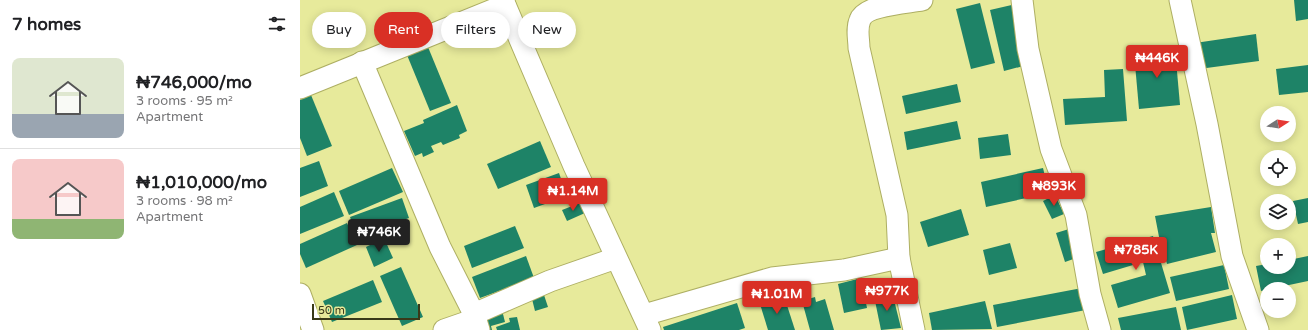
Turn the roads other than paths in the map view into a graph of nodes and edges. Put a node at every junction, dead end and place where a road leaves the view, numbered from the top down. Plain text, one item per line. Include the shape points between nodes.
1 (922, 0) edge
2 (1022, 0) edge
3 (1180, 0) edge
4 (504, 2) edge
5 (362, 62) junction
6 (300, 88) edge
7 (616, 258) junction
8 (899, 258) junction
9 (300, 294) edge
10 (477, 322) edge
11 (647, 322) edge
12 (313, 330) edge
13 (444, 330) edge
14 (914, 330) edge
15 (1100, 330) edge
16 (1258, 330) edge

1 - 8 street via 871,10 860,19 858,29 864,70 897,215
2 - 15 street via 1028,49 1051,149 1076,215 1090,294
3 - 16 street via 1232,256
4 - 5 street
4 - 7 street
5 - 6 street
5 - 10 street via 440,247
7 - 10 street via 550,280
7 - 11 street
8 - 11 street via 844,270 772,278
8 - 14 street
9 - 12 street
10 - 13 street via 470,321

